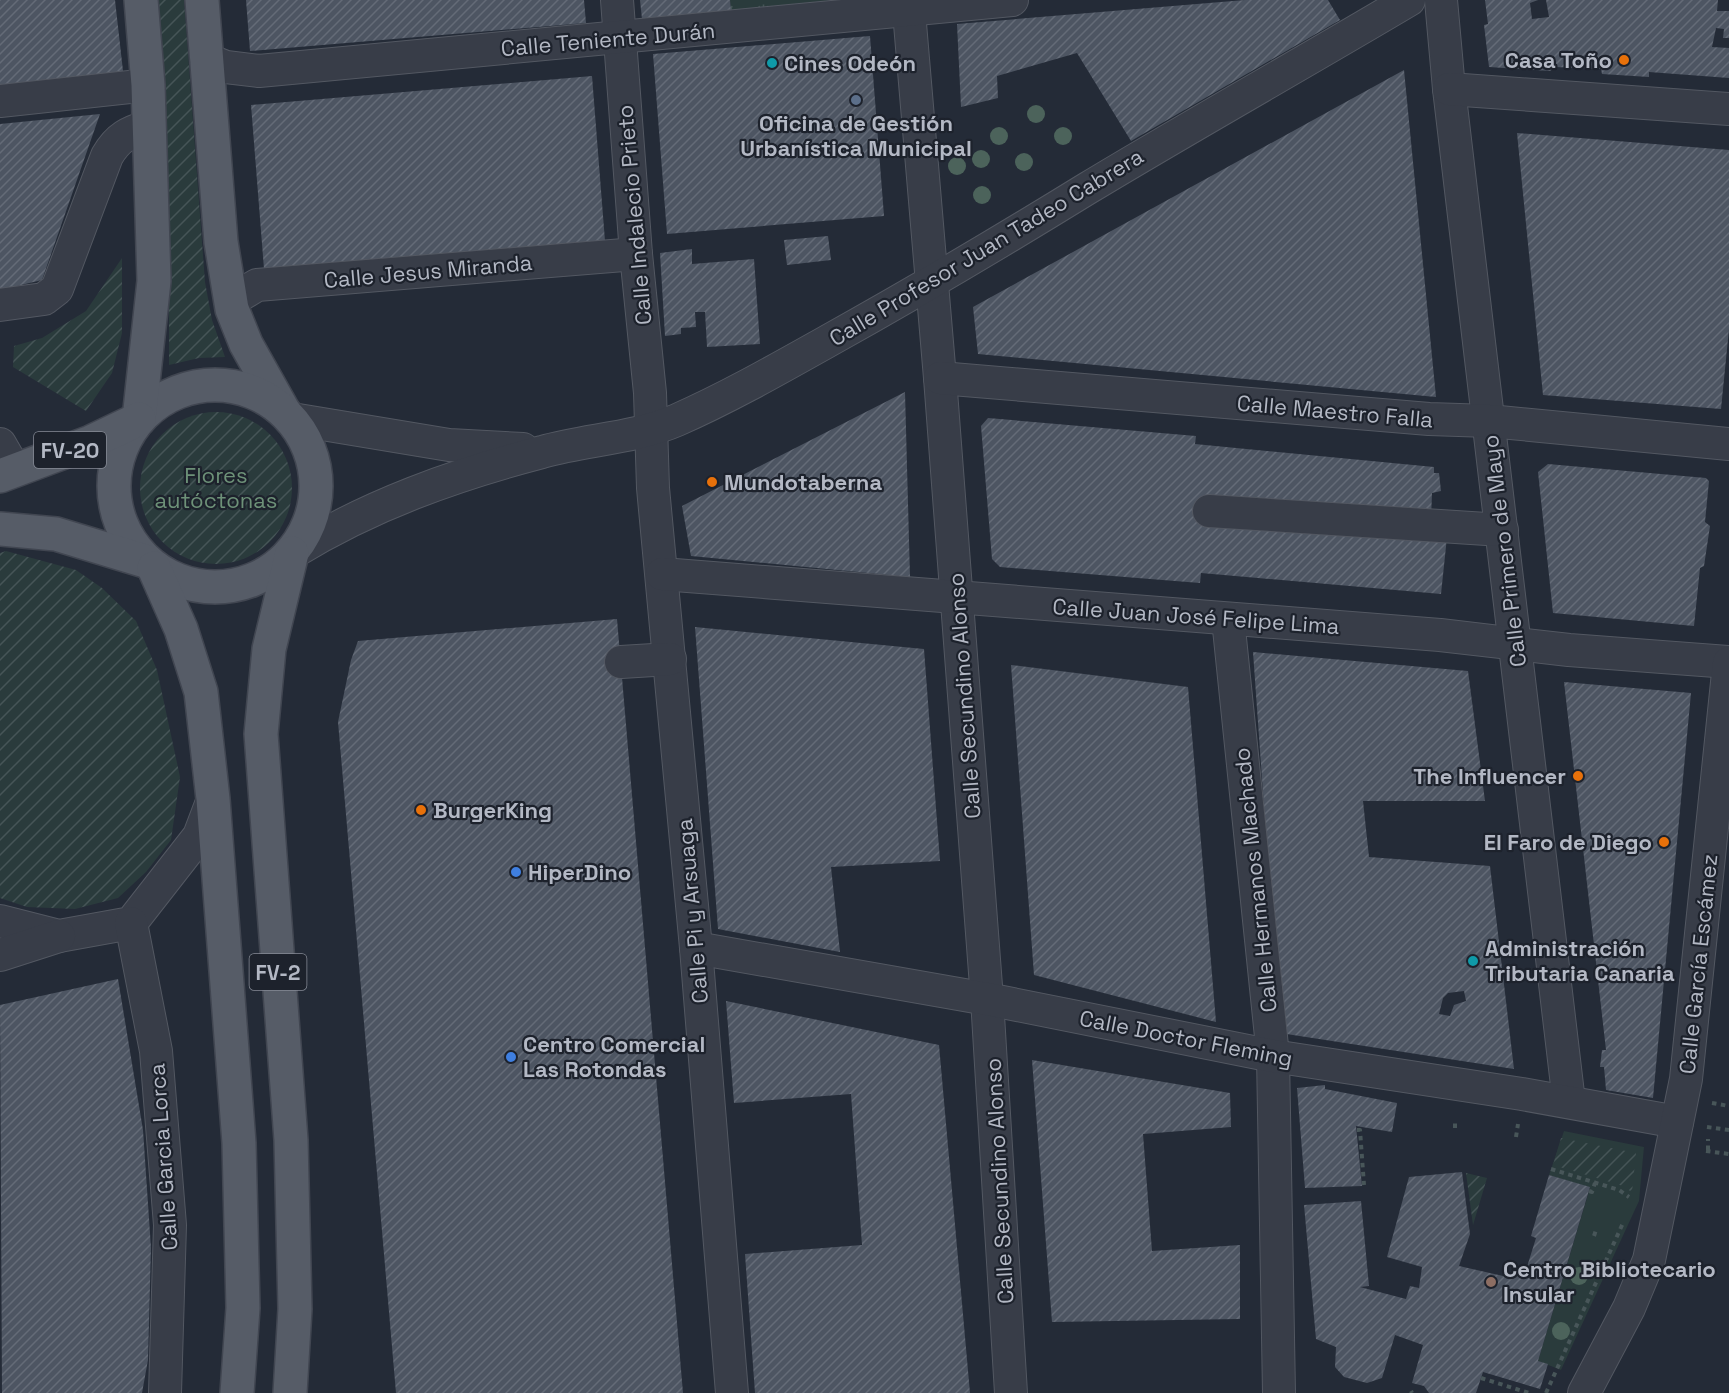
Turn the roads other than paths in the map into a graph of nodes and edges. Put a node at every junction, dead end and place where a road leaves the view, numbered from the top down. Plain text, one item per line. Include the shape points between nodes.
1 (141, 0) edge
2 (202, 0) edge
3 (617, 0) edge
4 (1012, 0) edge
5 (1409, 0) edge
6 (1441, 0) edge
7 (908, 5) edge
8 (620, 39) junction
9 (206, 59) junction
10 (148, 85) junction
11 (1449, 89) junction
12 (0, 101) edge
13 (1729, 109) edge
14 (149, 126) junction
15 (636, 254) junction
16 (933, 283) junction
17 (0, 305) edge
18 (232, 309) junction
19 (940, 378) junction
20 (287, 414) junction
21 (139, 419) junction
22 (1489, 421) junction
23 (650, 429) junction
24 (1729, 444) edge
25 (545, 451) junction
26 (5, 463) edge
27 (1209, 511) dead end
28 (0, 529) edge
29 (1502, 530) junction
30 (292, 553) junction
31 (150, 564) junction
32 (662, 574) junction
33 (957, 597) junction
34 (1228, 619) junction
35 (1515, 644) junction
36 (670, 659) junction
37 (621, 662) dead end
38 (1729, 662) edge
39 (213, 799) junction
40 (0, 921) edge
41 (131, 922) junction
42 (59, 936) junction
43 (696, 948) junction
44 (0, 955) edge
45 (987, 999) junction
46 (1273, 1056) junction
47 (1569, 1102) junction
48 (1677, 1122) junction
49 (1603, 1360) junction
50 (165, 1393) edge
51 (237, 1393) edge
52 (290, 1393) edge
53 (732, 1393) edge
54 (1011, 1393) edge
55 (1279, 1393) edge
56 (1584, 1393) edge
57 (1593, 1393) edge

1 - 10 main road
2 - 9 main road
3 - 8 street, Calle Indalecio Prieto
4 - 7 street, Calle Teniente Durán
5 - 16 street, Calle Profesor Juan Tadeo Cabrera
6 - 11 street, Calle Primero de Mayo
7 - 8 street, Calle Teniente Durán
7 - 16 street, Calle Secundino Alonso
8 - 9 street, Calle Teniente Durán via 259,71
8 - 15 street, Calle Indalecio Prieto
9 - 18 main road via 221,242
10 - 12 street
10 - 14 main road
11 - 13 street
11 - 22 street, Calle Primero de Mayo
14 - 17 street via 130,131 116,141 107,156 57,289 44,299
14 - 21 main road via 154,281
15 - 18 street, Calle Jesus Miranda via 257,285 237,297
15 - 23 street, Calle Indalecio Prieto
16 - 19 street, Calle Secundino Alonso
16 - 23 street, Calle Profesor Juan Tadeo Cabrera via 753,383
18 - 20 main road via 246,344
19 - 22 street, Calle Maestro Falla
19 - 33 street, Calle Secundino Alonso
20 - 21 main road via 264,397 236,386 202,385 169,395
20 - 25 street, Calle Profesor Juan Tadeo Cabrera via 448,445
20 - 30 main road via 309,445 317,472 317,500 308,529
21 - 26 main road, FV-20 via 92,442
21 - 31 main road via 125,438 116,461 113,493 120,524
22 - 24 street, Calle Maestro Falla
22 - 29 street, Calle Primero de Mayo
23 - 25 street, Calle Profesor Juan Tadeo Cabrera
23 - 32 street, Calle Pi y Arsuaga
25 - 30 street, Calle Profesor Juan Tadeo Cabrera via 397,498 338,525
27 - 29 street
28 - 31 main road via 56,534
29 - 35 street, Calle Primero de Mayo
30 - 31 main road via 263,576 234,586 202,587 176,580
30 - 52 main road, FV-2 via 269,649 261,734 291,1140 296,1309
31 - 39 main road, FV-2 via 181,629 201,692
32 - 33 street, Calle Juan José Felipe Lima
32 - 36 street, Calle Pi y Arsuaga
33 - 34 street, Calle Juan José Felipe Lima
33 - 45 street, Calle Secundino Alonso
34 - 35 street, Calle Juan José Felipe Lima
34 - 46 street, Calle Hermanos Machado
35 - 38 street, Calle Juan José Felipe Lima
35 - 47 street, Calle Primero de Mayo
36 - 37 street
36 - 43 street, Calle Pi y Arsuaga
38 - 48 street, Calle García Escámez via 1686,1079
39 - 41 street via 199,836
39 - 51 main road, FV-2 via 239,1143 243,1308
40 - 42 street
41 - 42 street
41 - 50 street, Calle Garcia Lorca via 156,1051 170,1225
42 - 44 street
43 - 45 street, Calle Doctor Fleming
43 - 53 street, Calle Pi y Arsuaga
45 - 46 street, Calle Doctor Fleming
45 - 54 street, Calle Secundino Alonso
46 - 47 street, Calle Doctor Fleming
46 - 55 street, Calle Hermanos Machado
47 - 48 street, Calle Doctor Fleming
48 - 49 street, Calle García Escámez via 1648,1260
49 - 56 street
49 - 57 street

